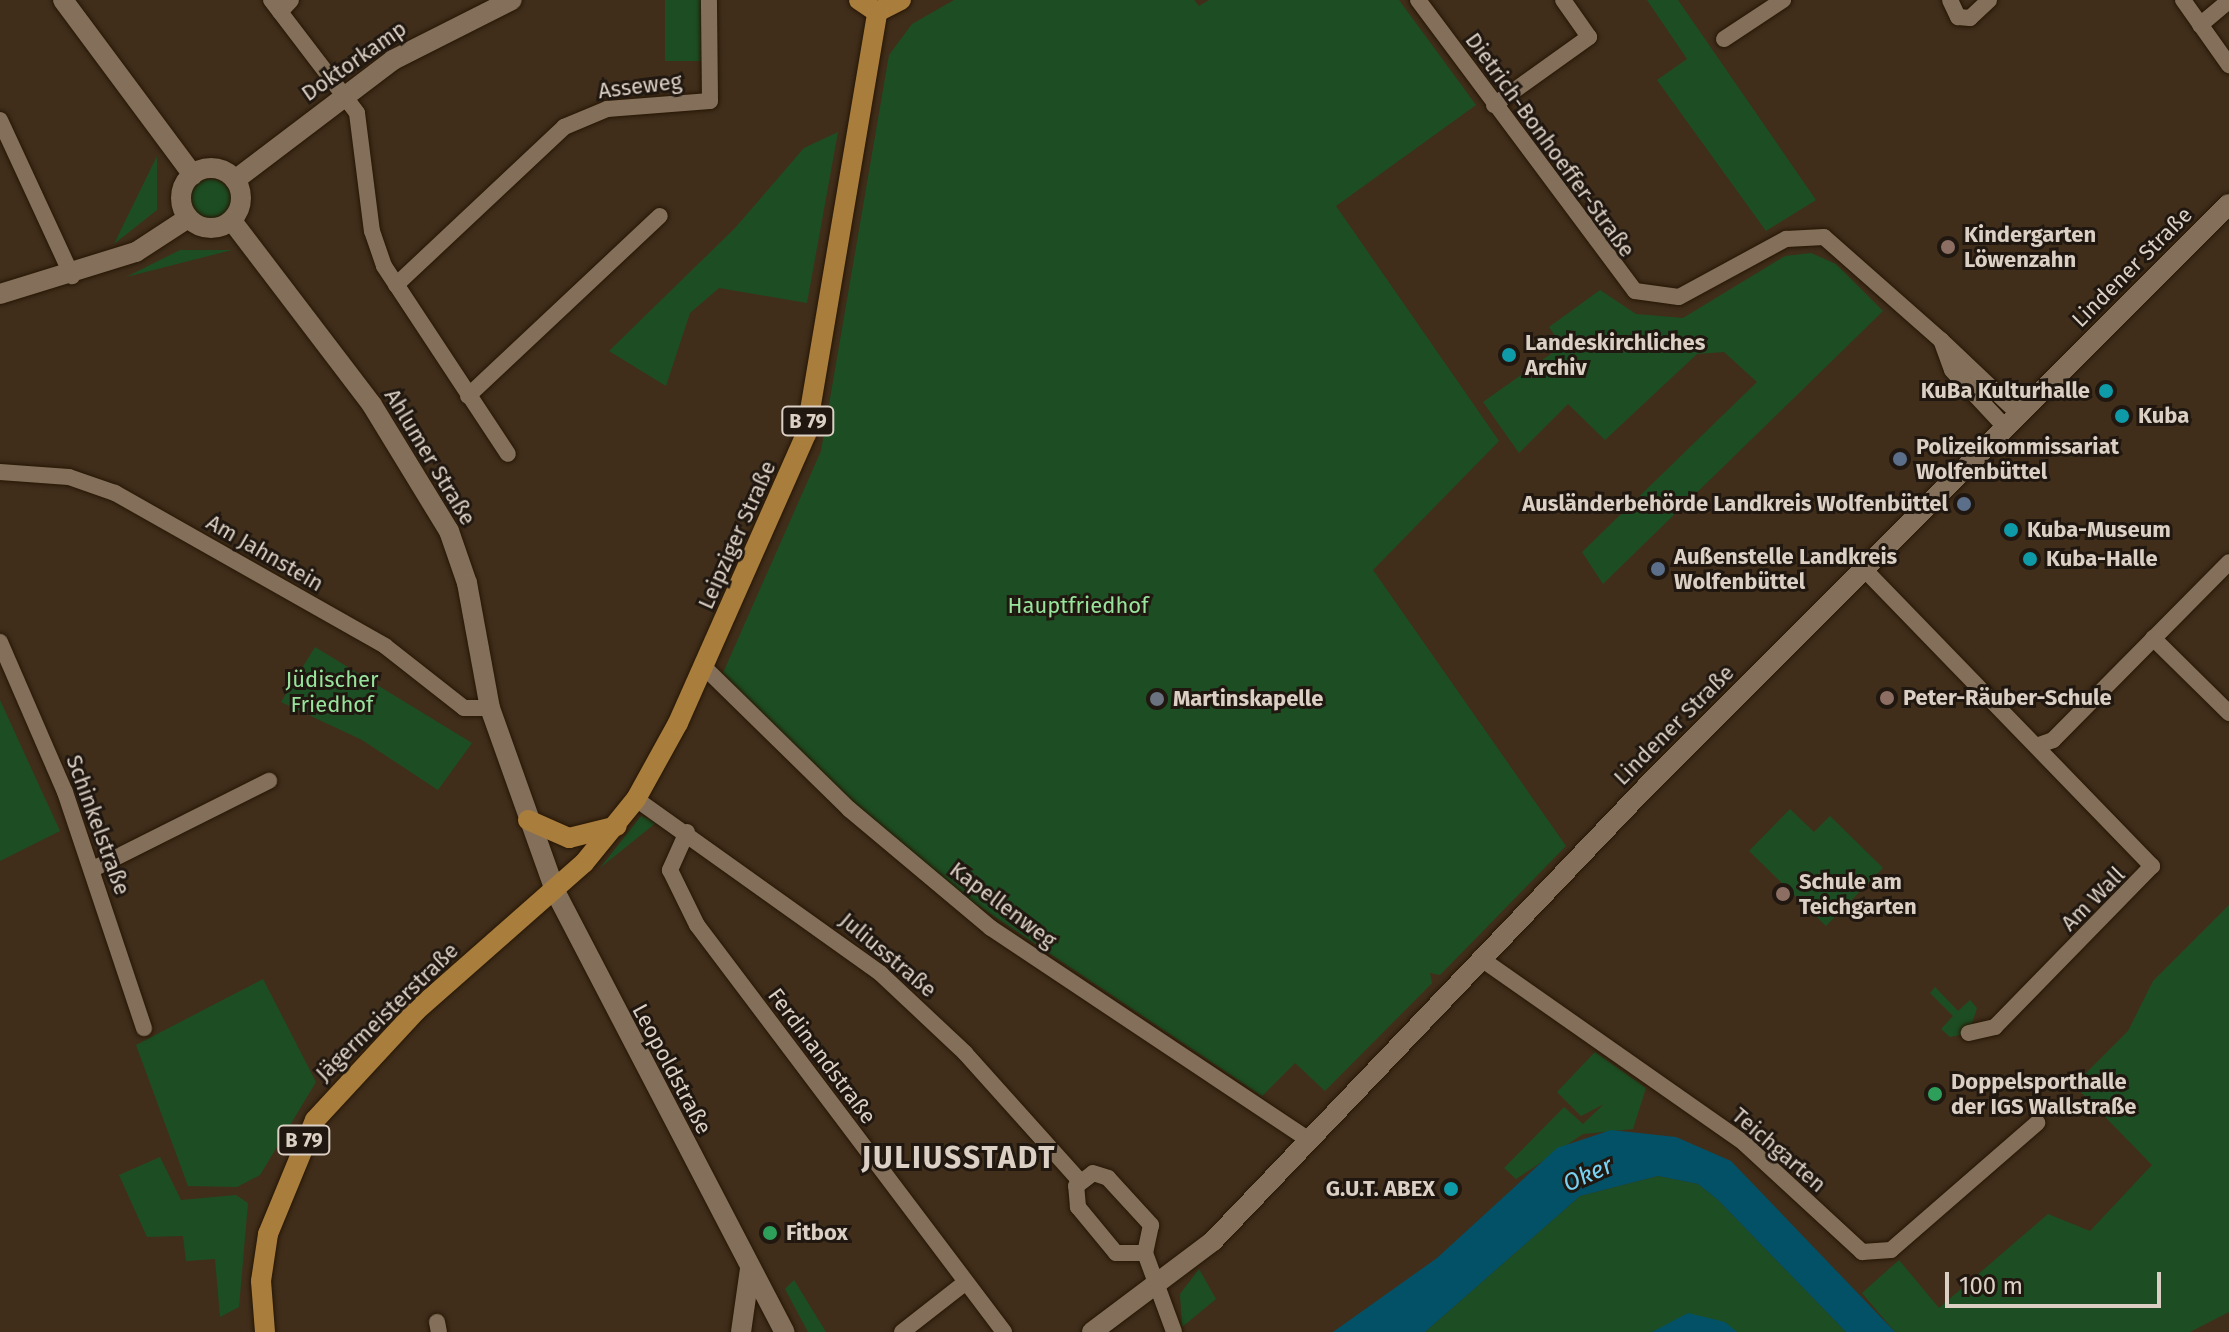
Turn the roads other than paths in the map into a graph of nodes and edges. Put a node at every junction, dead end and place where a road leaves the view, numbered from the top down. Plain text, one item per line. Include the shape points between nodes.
1 (63, 0) edge
2 (512, 0) edge
3 (709, 0) edge
4 (859, 0) edge
5 (901, 0) edge
6 (1418, 0) edge
7 (1563, 0) edge
8 (1783, 0) edge
9 (1950, 0) edge
10 (1989, 0) edge
11 (2183, 0) edge
12 (2229, 1) edge
13 (281, 4) edge
14 (877, 12) junction
15 (2200, 25) junction
16 (1724, 39) dead end
17 (2229, 65) edge
18 (345, 96) junction
19 (1494, 105) junction
20 (0, 120) edge
21 (193, 175) junction
22 (235, 180) junction
23 (2229, 204) edge
24 (660, 216) dead end
25 (188, 218) junction
26 (232, 221) junction
27 (72, 276) junction
28 (396, 285) junction
29 (0, 294) edge
30 (468, 396) junction
31 (2012, 421) junction
32 (508, 454) dead end
33 (0, 472) edge
34 (2229, 562) edge
35 (1864, 569) junction
36 (2153, 638) junction
37 (0, 642) edge
38 (704, 667) junction
39 (490, 708) junction
40 (2229, 713) edge
41 (2036, 746) junction
42 (269, 781) dead end
43 (636, 799) junction
44 (528, 820) junction
45 (617, 826) junction
46 (687, 832) junction
47 (93, 869) junction
48 (555, 891) junction
49 (1480, 958) junction
50 (144, 1028) dead end
51 (1969, 1033) dead end
52 (2037, 1123) dead end
53 (1307, 1139) junction
54 (1079, 1180) junction
55 (1145, 1253) junction
56 (750, 1269) junction
57 (966, 1282) junction
58 (1158, 1284) junction
59 (265, 1332) edge
60 (741, 1332) edge
61 (785, 1332) edge
62 (902, 1332) edge
63 (1004, 1332) edge
64 (1092, 1332) edge
65 (1174, 1332) edge

1 - 21 main road
2 - 18 main road, Doktorkamp via 427,40
3 - 28 street, Asseweg via 710,101 607,109 564,127
4 - 14 main road
5 - 14 main road
6 - 19 street, Dietrich-Bonhoeffer-Straße
7 - 19 street via 1589,37
8 - 16 street
9 - 10 street via 1958,17 1970,18
11 - 15 street
12 - 15 street
13 - 18 street
14 - 38 main road, Leipziger Straße / B 79 via 806,434
15 - 17 street
18 - 22 main road, Doktorkamp
18 - 28 street via 363,131 376,250
19 - 31 street, Dietrich-Bonhoeffer-Straße via 1635,291 1679,297 1786,239 1824,237 1941,340
20 - 27 street
21 - 22 main road via 218,169
21 - 25 main road via 181,195
22 - 26 main road via 241,201
23 - 31 main road, Lindener Straße
24 - 30 street
25 - 26 main road via 206,228
25 - 27 main road via 136,252
26 - 39 main road, Ahlumer Straße via 341,362 441,516 467,583
27 - 29 main road
28 - 30 street
30 - 32 street
31 - 35 main road, Lindener Straße
33 - 39 street, Am Jahnstein via 69,477 115,493 385,646 464,708
34 - 36 street
35 - 41 street
35 - 49 main road, Lindener Straße
36 - 40 street
36 - 41 street via 2053,740
37 - 47 street, Schinkelstraße
38 - 43 main road, Leipziger Straße / B 79
38 - 53 street, Kapellenweg via 849,809 991,928
39 - 44 main road, Ahlumer Straße
41 - 51 street, Am Wall via 2152,866 1995,1027
42 - 47 street
43 - 45 main road, Leipziger Straße / B 79
43 - 46 street, Juliusstraße
44 - 45 main road via 569,838
44 - 48 main road, Ahlumer Straße
45 - 48 main road, Leipziger Straße / B 79
46 - 54 street, Juliusstraße via 881,974 965,1053
46 - 57 street, Ferdinandstraße via 672,861 674,882 697,925
47 - 50 street, Schinkelstraße
48 - 56 main road, Leopoldstraße
48 - 59 main road, Jägermeisterstraße / B 79 via 383,1042 315,1120 268,1234 261,1281
49 - 52 street, Teichgarten via 1744,1143 1862,1252 1891,1250
49 - 53 main road, Lindener Straße
53 - 58 main road, Lindener Straße via 1213,1241
54 - 55 street via 1078,1207 1116,1253
54 - 55 street via 1093,1173 1108,1178 1151,1225
55 - 58 street
56 - 60 main road
56 - 61 main road, Leopoldstraße
57 - 62 street
57 - 63 street, Ferdinandstraße
58 - 64 main road, Lindener Straße
58 - 65 street

